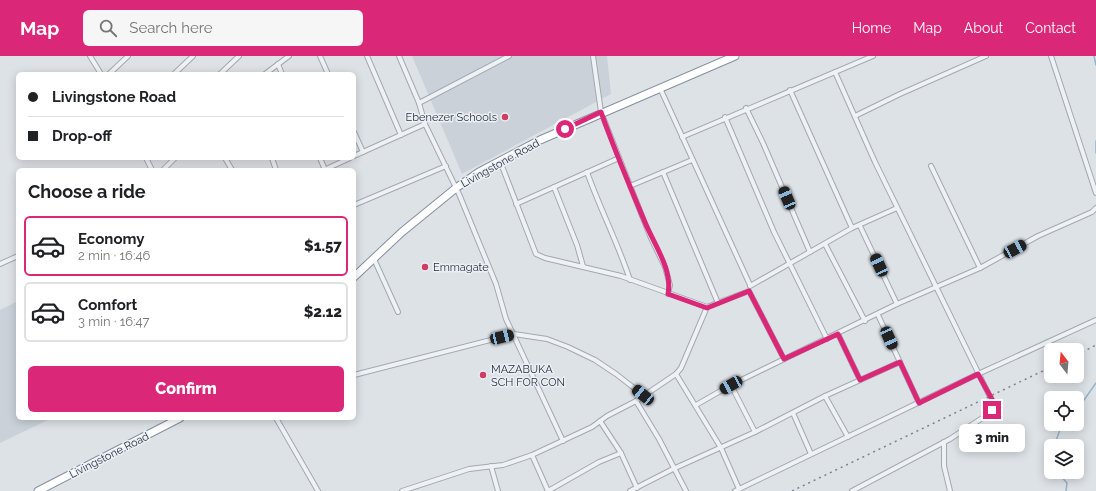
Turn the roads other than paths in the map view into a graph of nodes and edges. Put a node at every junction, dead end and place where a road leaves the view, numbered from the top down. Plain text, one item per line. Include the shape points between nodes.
1 (90, 56) edge
2 (128, 56) edge
3 (193, 56) edge
4 (239, 56) edge
5 (289, 56) edge
6 (320, 56) edge
7 (367, 56) edge
8 (399, 56) edge
9 (509, 56) edge
10 (593, 56) edge
11 (735, 56) edge
12 (873, 56) edge
13 (986, 56) edge
14 (1050, 56) edge
15 (278, 64) junction
16 (100, 72) edge
17 (111, 72) edge
18 (176, 72) edge
19 (222, 72) edge
20 (268, 72) edge
21 (281, 72) edge
22 (327, 72) edge
23 (835, 72) junction
24 (660, 88) junction
25 (790, 90) junction
26 (419, 103) junction
27 (746, 108) junction
28 (601, 112) junction
29 (854, 116) junction
30 (725, 117) junction
31 (425, 124) junction
32 (401, 135) junction
33 (356, 136) edge
34 (682, 137) junction
35 (364, 152) junction
36 (356, 155) edge
37 (619, 158) junction
38 (173, 160) edge
39 (346, 160) edge
40 (500, 160) junction
41 (692, 160) junction
42 (446, 166) junction
43 (931, 166) dead end
44 (165, 168) edge
45 (328, 168) edge
46 (587, 172) junction
47 (663, 172) junction
48 (630, 186) junction
49 (554, 187) junction
50 (456, 188) junction
51 (1096, 193) edge
52 (356, 204) edge
53 (516, 204) junction
54 (897, 208) junction
55 (1096, 208) edge
56 (860, 226) junction
57 (852, 228) junction
58 (825, 244) junction
59 (810, 252) junction
60 (16, 257) edge
61 (374, 259) junction
62 (789, 263) junction
63 (0, 264) edge
64 (583, 266) junction
65 (980, 268) junction
66 (356, 275) edge
67 (630, 280) junction
68 (750, 286) junction
69 (937, 286) junction
70 (749, 291) junction
71 (668, 294) junction
72 (718, 303) junction
73 (897, 304) junction
74 (707, 308) junction
75 (398, 312) dead end
76 (878, 315) junction
77 (1096, 320) edge
78 (865, 321) junction
79 (514, 334) junction
80 (838, 334) junction
81 (827, 339) junction
82 (784, 359) junction
83 (900, 362) junction
84 (356, 374) edge
85 (676, 374) junction
86 (978, 374) junction
87 (860, 380) junction
88 (731, 385) junction
89 (643, 395) junction
90 (826, 396) junction
91 (636, 401) junction
92 (919, 403) junction
93 (696, 405) junction
94 (793, 413) junction
95 (277, 420) edge
96 (170, 421) edge
97 (600, 421) junction
98 (755, 432) junction
99 (848, 437) junction
100 (563, 441) junction
101 (944, 442) junction
102 (721, 448) junction
103 (621, 453) junction
104 (811, 454) junction
105 (532, 456) junction
106 (491, 466) junction
107 (673, 469) junction
108 (637, 488) junction
109 (740, 489) junction
110 (38, 491) edge
111 (318, 491) edge
112 (402, 491) edge
113 (498, 491) edge
114 (548, 491) edge
115 (630, 491) edge
116 (686, 491) edge
117 (735, 491) edge
118 (852, 491) edge
119 (950, 491) edge

1 - 16 street
2 - 17 street
3 - 18 street
4 - 19 street
5 - 15 street
6 - 22 street
7 - 32 street
8 - 26 street
9 - 26 street
10 - 28 street
11 - 24 highway, Livingstone Road
12 - 23 street
13 - 29 street
14 - 51 street
15 - 20 street
15 - 21 street
23 - 25 street
23 - 29 street
24 - 28 highway, Livingstone Road
24 - 34 street
25 - 27 street
25 - 57 street
26 - 31 street
27 - 30 street
27 - 59 street
28 - 37 street
28 - 40 highway, Livingstone Road
29 - 54 street
30 - 34 street
30 - 62 street
31 - 32 street
31 - 42 street
32 - 35 street
33 - 35 street
34 - 41 street
35 - 36 street
37 - 46 street
37 - 48 street
38 - 44 street
39 - 45 street
40 - 50 highway, Livingstone Road
40 - 53 street
41 - 47 street
41 - 68 street
42 - 50 street
42 - 52 street
43 - 65 street
46 - 49 street
46 - 67 street
47 - 48 street
47 - 72 street
48 - 71 street via 665,267 670,285
49 - 53 street
49 - 64 street
50 - 61 highway, Livingstone Road via 402,232
50 - 79 street
53 - 64 street via 536,254
54 - 56 street
54 - 69 street
55 - 65 street
56 - 57 street
56 - 73 street
57 - 58 street
58 - 59 street
58 - 78 street
59 - 62 street
60 - 63 street
61 - 66 highway, Livingstone Road
61 - 75 street
62 - 68 street
62 - 81 street
64 - 67 street
65 - 69 street
67 - 71 street
68 - 70 street
69 - 73 street
69 - 86 street
70 - 72 street
70 - 82 street
71 - 74 street
72 - 74 street
73 - 76 street
74 - 85 street via 688,354
76 - 78 street
76 - 83 street
77 - 86 street
78 - 80 street
79 - 84 street
79 - 89 street via 547,339 582,354 616,374
79 - 100 street
80 - 81 street
80 - 87 street
81 - 82 street
82 - 88 street
83 - 87 street
83 - 92 street
85 - 89 street
85 - 93 street
86 - 92 street
86 - 101 street via 994,403 992,410 990,414
87 - 90 street
88 - 93 street
88 - 98 street
89 - 91 street
90 - 94 street
90 - 99 street
91 - 97 street
91 - 107 street via 659,439
92 - 99 street
93 - 102 street
94 - 98 street
94 - 104 street
95 - 111 street
96 - 110 highway, Livingstone Road
97 - 100 street
97 - 103 street
98 - 102 street
99 - 104 street
100 - 105 street
101 - 118 street
101 - 119 street via 944,466
102 - 107 street
102 - 109 street
103 - 108 street
103 - 114 street via 599,462
104 - 109 street
105 - 106 street
105 - 114 street
106 - 112 street via 469,469
106 - 113 street
107 - 108 street
107 - 116 street
108 - 115 street
109 - 117 street

